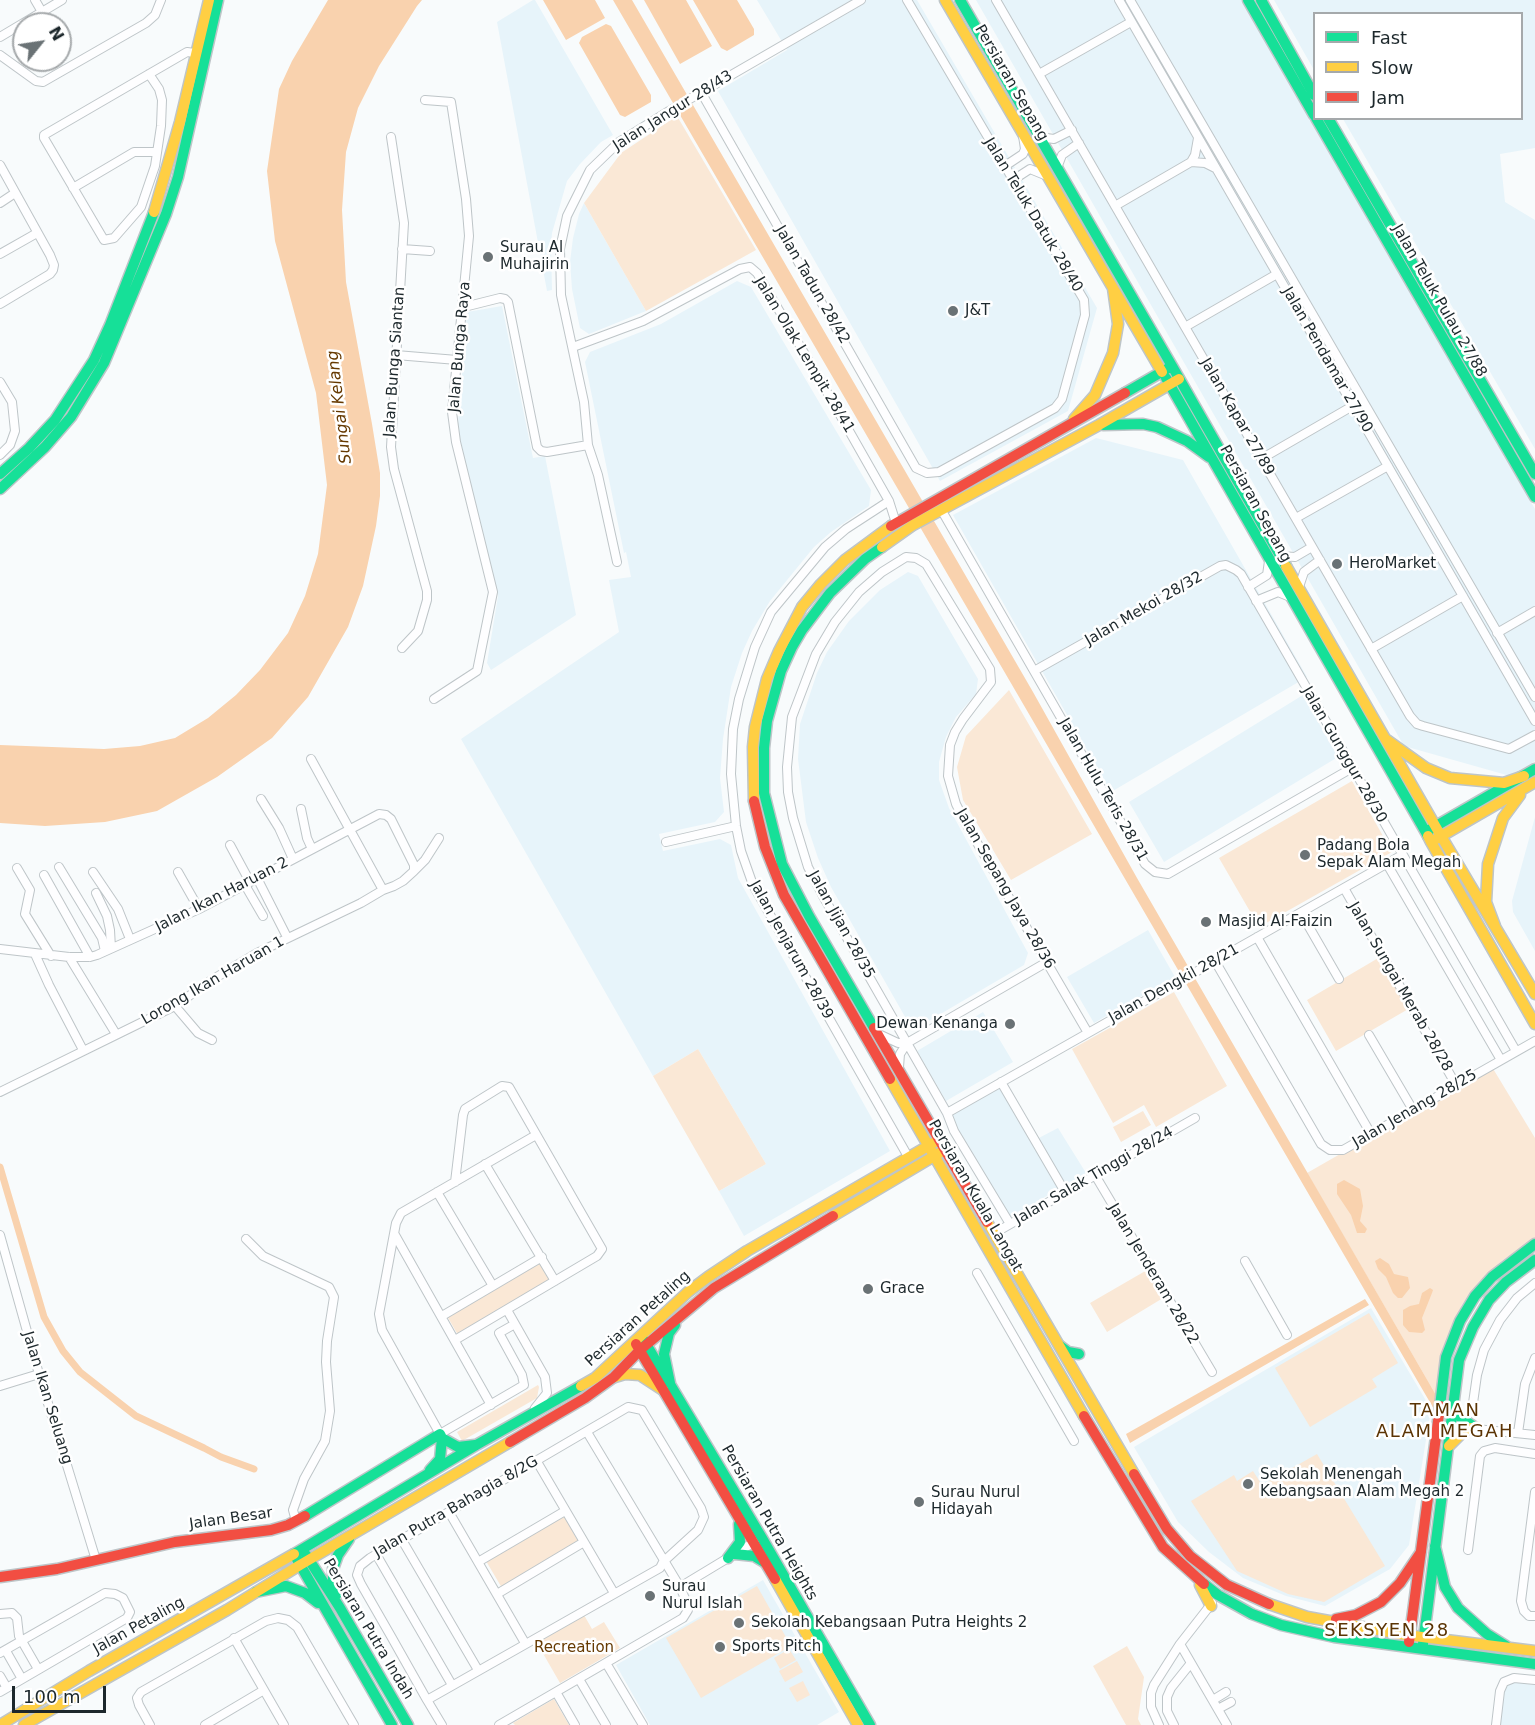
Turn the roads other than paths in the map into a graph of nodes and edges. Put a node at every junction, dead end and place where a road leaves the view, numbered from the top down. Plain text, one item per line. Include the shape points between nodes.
1 (35, 0) edge
2 (63, 0) edge
3 (161, 0) edge
4 (209, 0) edge
5 (218, 0) edge
6 (861, 0) edge
7 (907, 0) edge
8 (945, 0) edge
9 (960, 0) edge
10 (996, 0) edge
11 (1119, 0) edge
12 (1130, 0) edge
13 (1248, 0) edge
14 (1261, 0) edge
15 (42, 12) joint
16 (1131, 22) junction
17 (977, 30) junction
18 (966, 36) junction
19 (195, 52) junction
20 (0, 56) edge
21 (150, 74) junction
22 (1039, 74) junction
23 (1313, 93) edge
24 (698, 94) junction
25 (425, 100) dead end
26 (1313, 114) edge
27 (1317, 120) edge
28 (1329, 120) edge
29 (1072, 130) junction
30 (1023, 134) junction
31 (391, 137) dead end
32 (1040, 137) junction
33 (1198, 137) junction
34 (1079, 143) junction
35 (156, 152) junction
36 (1191, 162) junction
37 (0, 165) edge
38 (1005, 166) junction
39 (1057, 168) junction
40 (1216, 169) junction
41 (166, 174) junction
42 (1047, 176) junction
43 (178, 177) junction
44 (1013, 180) junction
45 (73, 188) junction
46 (15, 193) junction
47 (0, 203) edge
48 (1115, 206) junction
49 (37, 233) junction
50 (402, 249) junction
51 (430, 251) dead end
52 (0, 254) edge
53 (1277, 274) junction
54 (1113, 288) junction
55 (0, 304) edge
56 (464, 307) junction
57 (1185, 327) junction
58 (573, 347) junction
59 (396, 355) junction
60 (457, 360) junction
61 (1167, 369) junction
62 (1174, 381) junction
63 (0, 382) edge
64 (1362, 400) junction
65 (1353, 405) junction
66 (1099, 425) junction
67 (1067, 427) junction
68 (588, 446) junction
69 (0, 455) edge
70 (1261, 459) junction
71 (1216, 464) junction
72 (1388, 466) junction
73 (927, 473) joint
74 (0, 474) edge
75 (1535, 474) edge
76 (0, 489) edge
77 (1535, 497) edge
78 (889, 501) junction
79 (939, 512) junction
80 (1296, 518) junction
81 (910, 521) junction
82 (896, 523) junction
83 (1312, 547) junction
84 (1281, 556) junction
85 (1268, 557) junction
86 (916, 558) joint
87 (1320, 560) junction
88 (617, 562) dead end
89 (1248, 587) junction
90 (1299, 587) junction
91 (1463, 596) junction
92 (1292, 598) junction
93 (1256, 601) junction
94 (1535, 611) edge
95 (1497, 633) junction
96 (402, 648) dead end
97 (1371, 649) junction
98 (1034, 671) junction
99 (1348, 685) junction
100 (1535, 697) edge
101 (434, 699) dead end
102 (1535, 721) edge
103 (1535, 735) edge
104 (1383, 737) junction
105 (311, 759) dead end
106 (1352, 768) junction
107 (1535, 769) edge
108 (1524, 776) junction
109 (1535, 782) edge
110 (261, 799) dead end
111 (301, 809) dead end
112 (736, 826) junction
113 (350, 830) junction
114 (1433, 834) junction
115 (439, 838) dead end
116 (666, 842) dead end
117 (230, 845) dead end
118 (312, 849) junction
119 (1402, 855) junction
120 (294, 859) junction
121 (1387, 864) junction
122 (59, 867) dead end
123 (17, 868) dead end
124 (414, 871) junction
125 (178, 872) dead end
126 (93, 873) dead end
127 (44, 875) dead end
128 (251, 882) junction
129 (1344, 888) junction
130 (383, 890) junction
131 (96, 893) dead end
132 (199, 909) junction
133 (1300, 913) junction
134 (263, 916) dead end
135 (1495, 926) junction
136 (287, 937) junction
137 (1257, 937) junction
138 (130, 939) junction
139 (0, 949) edge
140 (108, 950) junction
141 (35, 954) junction
142 (51, 956) junction
143 (69, 957) junction
144 (90, 957) junction
145 (1215, 961) junction
146 (1047, 962) junction
147 (835, 972) junction
148 (1339, 979) dead end
149 (1535, 994) edge
150 (175, 1006) junction
151 (1535, 1024) edge
152 (876, 1031) junction
153 (1088, 1033) junction
154 (116, 1034) junction
155 (1370, 1035) dead end
156 (212, 1040) dead end
157 (1535, 1041) edge
158 (907, 1043) junction
159 (83, 1050) junction
160 (1516, 1051) junction
161 (1501, 1060) junction
162 (900, 1072) junction
163 (1001, 1082) junction
164 (1456, 1085) junction
165 (0, 1092) edge
166 (1413, 1110) junction
167 (947, 1113) junction
168 (1195, 1118) dead end
169 (917, 1125) junction
170 (1371, 1134) junction
171 (536, 1135) junction
172 (934, 1143) junction
173 (906, 1153) junction
174 (940, 1153) junction
175 (485, 1164) junction
176 (894, 1166) junction
177 (911, 1171) junction
178 (1095, 1175) junction
179 (455, 1182) junction
180 (950, 1182) junction
181 (437, 1192) junction
182 (1065, 1192) junction
183 (1010, 1224) junction
184 (993, 1234) junction
185 (395, 1235) junction
186 (246, 1239) dead end
187 (1, 1241) edge
188 (1535, 1244) edge
189 (542, 1257) junction
190 (1535, 1260) edge
191 (1245, 1261) dead end
192 (976, 1273) dead end
193 (555, 1281) junction
194 (1535, 1283) edge
195 (493, 1286) junction
196 (507, 1310) junction
197 (442, 1316) junction
198 (680, 1316) junction
199 (515, 1324) junction
200 (1287, 1335) dead end
201 (455, 1340) junction
202 (640, 1343) junction
203 (1057, 1343) junction
204 (1535, 1358) edge
205 (1212, 1372) dead end
206 (39, 1374) junction
207 (1076, 1375) junction
208 (614, 1377) junction
209 (0, 1386) edge
210 (666, 1386) junction
211 (1473, 1403) dead end
212 (491, 1405) junction
213 (1453, 1405) junction
214 (525, 1417) junction
215 (1437, 1425) junction
216 (1450, 1425) junction
217 (1474, 1428) junction
218 (587, 1432) junction
219 (1518, 1433) junction
220 (441, 1436) junction
221 (1535, 1436) edge
222 (1074, 1441) dead end
223 (478, 1444) junction
224 (1449, 1446) junction
225 (1535, 1454) edge
226 (536, 1460) junction
227 (423, 1477) junction
228 (1535, 1492) edge
229 (565, 1511) junction
230 (449, 1512) junction
231 (738, 1519) junction
232 (296, 1521) junction
233 (351, 1535) junction
234 (402, 1540) junction
235 (758, 1540) junction
236 (584, 1542) junction
237 (1435, 1546) junction
238 (1468, 1550) dead end
239 (298, 1551) junction
240 (1421, 1552) junction
241 (376, 1554) junction
242 (731, 1556) junction
243 (96, 1560) junction
244 (305, 1562) junction
245 (478, 1562) junction
246 (663, 1562) junction
247 (766, 1564) junction
248 (1200, 1565) junction
249 (0, 1577) edge
250 (1196, 1578) junction
251 (680, 1587) junction
252 (1242, 1591) junction
253 (256, 1592) junction
254 (614, 1593) junction
255 (497, 1594) junction
256 (1218, 1595) junction
257 (1234, 1605) junction
258 (1210, 1607) junction
259 (340, 1608) junction
260 (0, 1614) edge
261 (329, 1615) junction
262 (1535, 1616) edge
263 (1322, 1620) junction
264 (1409, 1635) junction
265 (1424, 1637) junction
266 (234, 1638) junction
267 (21, 1641) junction
268 (525, 1643) junction
269 (1180, 1644) junction
270 (1408, 1648) junction
271 (1509, 1648) junction
272 (1422, 1650) junction
273 (1535, 1651) edge
274 (3, 1652) edge
275 (606, 1663) junction
276 (1191, 1663) junction
277 (1535, 1664) edge
278 (39, 1670) junction
279 (478, 1670) junction
280 (0, 1676) edge
281 (22, 1679) junction
282 (579, 1679) junction
283 (1535, 1680) edge
284 (452, 1685) junction
285 (4, 1690) edge
286 (264, 1690) junction
287 (556, 1692) junction
288 (1226, 1692) dead end
289 (427, 1700) junction
290 (1213, 1700) junction
291 (1231, 1702) dead end
292 (1218, 1709) junction
293 (26, 1724) edge
294 (210, 1724) edge
295 (505, 1724) edge
296 (0, 1725) edge
297 (150, 1725) edge
298 (284, 1725) edge
299 (354, 1725) edge
300 (392, 1725) edge
301 (408, 1725) edge
302 (442, 1725) edge
303 (575, 1725) edge
304 (606, 1725) edge
305 (643, 1725) edge
306 (858, 1725) edge
307 (870, 1725) edge
308 (1159, 1725) edge
309 (1173, 1725) edge
310 (1227, 1725) edge
311 (1496, 1725) edge

1 - 15 street
2 - 15 street
3 - 20 street via 146,23 44,82 36,81
4 - 19 main road
5 - 43 main road
6 - 24 street, Jalan Jangur 28/43
7 - 38 street, Jalan Teluk Datuk 28/40
8 - 18 main road, Persiaran Sepang
9 - 17 main road, Persiaran Sepang
10 - 22 street, Jalan Kapar 27/89
11 - 16 street, Jalan Pendamar 27/90
12 - 64 street, Jalan Pendamar 27/90
13 - 26 main road, Jalan Teluk Pulau 27/88
14 - 23 main road
16 - 22 street
16 - 33 street, Jalan Pendamar 27/90
17 - 18 main road
17 - 32 main road, Persiaran Sepang
18 - 30 main road, Persiaran Sepang
19 - 21 street via 187,52
19 - 41 main road
21 - 35 street via 162,99
21 - 45 street via 45,133 44,138
22 - 29 street, Jalan Kapar 27/89
24 - 58 street, Jalan Jangur 28/43 via 634,131 605,154 587,176 567,216 560,249 561,295
24 - 73 street, Jalan Tadun 28/42 via 916,468
25 - 56 street, Jalan Bunga Raya via 451,102 469,236
27 - 77 main road, Jalan Teluk Pulau 27/88
28 - 75 main road, Jalan Teluk Pulau 27/88
29 - 32 street via 1054,139
29 - 34 street, Jalan Kapar 27/89
30 - 38 street via 1023,154
30 - 42 main road, Persiaran Sepang
31 - 50 street, Jalan Bunga Siantan via 404,223
32 - 39 main road, Persiaran Sepang
33 - 36 street
33 - 40 street, Jalan Pendamar 27/90
34 - 39 street via 1062,155
34 - 48 street, Jalan Kapar 27/89
35 - 45 street via 134,152
35 - 45 street via 141,207 110,240 100,237
36 - 40 street
36 - 48 street
37 - 46 street
38 - 44 street, Jalan Teluk Datuk 28/40
39 - 61 main road, Persiaran Sepang
40 - 53 street, Jalan Pendamar 27/90
41 - 43 main road
41 - 74 main road via 94,360 55,420
42 - 44 street via 1030,170
42 - 54 main road, Persiaran Sepang
43 - 76 main road via 123,320 87,393 45,447
44 - 73 street, Jalan Teluk Datuk 28/40 via 1084,300 1085,315 1062,399 1055,408 1018,429 939,472
46 - 47 street
46 - 49 street
48 - 57 street, Jalan Kapar 27/89
49 - 52 street
49 - 55 street via 53,261 53,270
50 - 51 street
50 - 59 street, Jalan Bunga Siantan
53 - 57 street
53 - 65 street, Jalan Pendamar 27/90
54 - 61 main road, Persiaran Sepang
54 - 67 main road via 1118,324 1108,368 1095,395
56 - 60 street, Jalan Bunga Raya
56 - 68 street via 500,298 508,302 537,447 548,452
57 - 70 street, Jalan Kapar 27/89
58 - 68 street, Jalan Jangur 28/43
58 - 78 street, Jalan Olak Lempit 28/41 via 643,321 750,267
59 - 60 street
59 - 96 street, Jalan Bunga Siantan via 390,447 427,591 418,631
60 - 101 street, Jalan Bunga Raya via 452,412 456,442 493,592 477,671
61 - 62 main road, Persiaran Sepang
61 - 67 main road
62 - 66 main road
62 - 71 main road, Persiaran Sepang
62 - 84 main road, Persiaran Sepang
63 - 69 street via 12,402 15,431 10,445
64 - 65 street
64 - 95 street, Jalan Pendamar 27/90
65 - 70 street
65 - 72 street, Jalan Pendamar 27/90
66 - 71 main road via 1157,427 1202,450
66 - 79 main road
67 - 81 main road via 931,502
68 - 88 street, Jalan Jangur 28/43
70 - 80 street, Jalan Kapar 27/89
71 - 85 main road, Persiaran Sepang
72 - 80 street
72 - 91 street, Jalan Pendamar 27/90
78 - 82 street, Jalan Olak Lempit 28/41
78 - 112 street, Jalan Jenjarum 28/39 via 825,547 771,612 755,647 733,729 731,774
79 - 81 main road
79 - 98 street, Jalan Hulu Teris 28/31
80 - 83 street, Jalan Kapar 27/89
81 - 82 main road, Persiaran Kuala Langat
81 - 147 main road, Persiaran Kuala Langat via 849,573 813,614 792,647 767,721 764,793 775,840 782,864
82 - 147 main road, Persiaran Kuala Langat via 845,560 802,607 767,680 753,747 753,799 765,847 784,895
83 - 84 street via 1295,557
83 - 87 street, Jalan Kapar 27/89
84 - 90 main road, Persiaran Sepang
85 - 89 street via 1267,575
85 - 92 main road, Persiaran Sepang
86 - 146 street, Jalan Sepang Jaya 28/36 via 931,570 991,675 991,682 952,739 948,764 951,788 965,822
86 - 158 street, Jalan Jijan 28/35 via 906,557 882,572 835,622 816,654 797,702 789,733 787,767 793,818 808,867
87 - 90 street via 1304,572
87 - 97 street, Jalan Kapar 27/89
89 - 93 street, Jalan Gunggur 28/30
89 - 98 street, Jalan Mekoi 28/32 via 1236,570 1220,566
90 - 99 main road, Persiaran Sepang
91 - 97 street
91 - 102 street, Jalan Pendamar 27/90
92 - 93 street via 1278,592
92 - 99 main road, Persiaran Sepang
93 - 106 street, Jalan Gunggur 28/30
94 - 95 street
95 - 100 street, Jalan Pendamar 27/90
97 - 103 street, Jalan Kapar 27/89 via 1417,724 1509,749
98 - 106 street, Jalan Hulu Teris 28/31 via 1145,864 1155,872 1168,874
99 - 104 main road, Persiaran Sepang
99 - 114 main road, Persiaran Sepang
104 - 108 main road via 1426,768 1450,778 1504,783
104 - 114 main road, Persiaran Sepang
105 - 113 street
106 - 119 street, Jalan Gunggur 28/30
107 - 108 main road
108 - 114 main road
109 - 114 main road
109 - 135 main road via 1510,805 1491,852 1486,902
110 - 120 street
111 - 118 street
112 - 116 street
112 - 173 street, Jalan Jenjarum 28/39 via 753,885
113 - 118 street, Jalan Ikan Haruan 2
113 - 124 street, Jalan Ikan Haruan 2 via 379,814 386,815 412,860
113 - 130 street
114 - 135 main road, Persiaran Sepang
114 - 151 main road, Persiaran Sepang
115 - 124 street, Lorong Ikan Haruan 1
117 - 128 street
118 - 120 street, Jalan Ikan Haruan 2
119 - 121 street, Jalan Dengkil 28/21
119 - 160 street, Jalan Gunggur 28/30
120 - 128 street, Jalan Ikan Haruan 2
121 - 129 street, Jalan Dengkil 28/21
121 - 161 street
122 - 140 street
123 - 142 street via 30,890 25,914
124 - 130 street, Lorong Ikan Haruan 1
125 - 132 street
126 - 138 street via 118,909
127 - 144 street
128 - 132 street, Jalan Ikan Haruan 2
128 - 134 street
128 - 136 street
129 - 133 street, Jalan Dengkil 28/21
129 - 164 street, Jalan Sungai Merab 28/28
130 - 136 street, Lorong Ikan Haruan 1
131 - 140 street via 110,930
132 - 138 street, Jalan Ikan Haruan 2
133 - 137 street, Jalan Dengkil 28/21
133 - 148 street
135 - 149 main road, Persiaran Sepang
136 - 150 street, Lorong Ikan Haruan 1
137 - 145 street, Jalan Dengkil 28/21
137 - 170 street
138 - 140 street, Jalan Ikan Haruan 2
139 - 141 street, Jalan Ikan Haruan 2
140 - 144 street, Jalan Ikan Haruan 2
141 - 142 street, Jalan Ikan Haruan 2
141 - 159 street
142 - 143 street, Jalan Ikan Haruan 2
143 - 144 street, Jalan Ikan Haruan 2
143 - 154 street
145 - 153 street, Jalan Dengkil 28/21
145 - 170 street, Jalan Jenang 28/25 via 1322,1144 1339,1151
146 - 153 street, Jalan Sepang Jaya 28/36
146 - 158 street
147 - 152 main road, Persiaran Kuala Langat
147 - 169 main road, Persiaran Kuala Langat
150 - 154 street, Lorong Ikan Haruan 1
150 - 156 street via 198,1033
152 - 158 street via 891,1041
152 - 162 main road, Persiaran Kuala Langat
153 - 163 street, Jalan Dengkil 28/21
154 - 159 street, Lorong Ikan Haruan 1
155 - 166 street
157 - 160 street, Jalan Jenang 28/25
158 - 162 street via 900,1054
158 - 167 street, Jalan Jijan 28/35
159 - 165 street, Lorong Ikan Haruan 1
160 - 161 street, Jalan Jenang 28/25
161 - 164 street, Jalan Jenang 28/25
162 - 172 main road, Persiaran Kuala Langat
163 - 167 street, Jalan Dengkil 28/21
163 - 182 street
164 - 166 street, Jalan Jenang 28/25
166 - 170 street, Jalan Jenang 28/25
167 - 183 street
168 - 178 street, Jalan Salak Tinggi 28/24
169 - 172 main road, Persiaran Kuala Langat
169 - 173 main road via 915,1141
171 - 175 street
171 - 179 street via 509,1087 502,1086 464,1112
171 - 193 street via 602,1250
172 - 174 main road, Persiaran Kuala Langat
172 - 176 main road, Persiaran Petaling
173 - 176 main road
174 - 177 main road, Persiaran Petaling
174 - 180 main road, Persiaran Kuala Langat
174 - 184 main road, Persiaran Kuala Langat
175 - 179 street
175 - 189 street
176 - 202 main road, Persiaran Petaling via 708,1276
177 - 180 main road via 932,1171
177 - 198 main road, Persiaran Petaling via 714,1288
178 - 182 street, Jalan Salak Tinggi 28/24
178 - 205 street, Jalan Jenderam 28/22
179 - 181 street
180 - 250 main road, Persiaran Kuala Langat via 1145,1519 1163,1546
181 - 185 street via 401,1213
181 - 195 street
182 - 183 street, Jalan Salak Tinggi 28/24
183 - 184 street, Jalan Salak Tinggi 28/24
184 - 203 main road, Persiaran Kuala Langat
185 - 197 street
185 - 220 street via 379,1320
186 - 232 street via 263,1256 329,1287 334,1297 327,1341 330,1411 325,1441 304,1479 293,1510
187 - 206 street, Jalan Ikan Seluang
188 - 215 main road via 1492,1277 1468,1306 1446,1357
189 - 193 street
189 - 195 street
190 - 213 main road via 1506,1281 1480,1313 1459,1360
191 - 200 street
192 - 222 street
193 - 196 street
194 - 211 street via 1517,1298 1484,1350
195 - 197 street
196 - 199 street
196 - 201 street
197 - 201 street
198 - 202 main road, Persiaran Petaling
198 - 210 main road via 669,1333 664,1354
199 - 212 street via 499,1333 524,1378 524,1385
199 - 214 street via 547,1385 545,1398
201 - 212 street
202 - 208 main road, Persiaran Petaling
202 - 210 main road, Persiaran Putra Heights
202 - 214 main road, Persiaran Petaling via 595,1378
203 - 207 main road, Persiaran Kuala Langat
203 - 207 main road via 1078,1354 1073,1369
204 - 219 street via 1526,1384
206 - 209 street
206 - 243 street, Jalan Ikan Seluang
207 - 248 main road, Persiaran Kuala Langat via 1167,1529
208 - 210 main road via 640,1375
208 - 233 main road, Persiaran Petaling via 585,1398
210 - 231 main road, Persiaran Putra Heights
210 - 235 main road, Persiaran Putra Heights
212 - 220 street
213 - 216 main road
213 - 217 main road via 1460,1418
214 - 223 main road, Persiaran Petaling
215 - 216 street
215 - 240 main road
216 - 217 street
216 - 224 main road
217 - 219 street
217 - 224 main road via 1465,1430
218 - 226 street, Jalan Putra Bahagia 8/2G
218 - 246 street
218 - 246 street, Jalan Putra Bahagia 8/2G via 628,1407 638,1408 646,1413 679,1469 704,1517 698,1530
219 - 221 street
220 - 223 main road via 458,1447
220 - 227 main road via 440,1459
220 - 232 main road, Jalan Besar
223 - 227 main road, Persiaran Petaling
224 - 237 main road
225 - 238 street via 1490,1449 1480,1456
226 - 229 street
226 - 230 street, Jalan Putra Bahagia 8/2G
227 - 239 main road, Persiaran Petaling
228 - 262 street via 1521,1601 1524,1611
229 - 236 street
229 - 245 street
230 - 234 street, Jalan Putra Bahagia 8/2G
230 - 245 street
231 - 235 main road, Persiaran Putra Heights
231 - 242 main road via 740,1542
232 - 243 main road, Jalan Besar via 271,1530 195,1539
233 - 244 main road, Persiaran Petaling
233 - 259 main road via 333,1569
234 - 241 street, Jalan Putra Bahagia 8/2G
234 - 279 street
235 - 242 street
235 - 247 main road, Persiaran Putra Heights
235 - 307 main road, Persiaran Putra Heights
236 - 254 street
236 - 255 street
237 - 265 main road
237 - 271 main road via 1445,1587 1458,1608
239 - 244 main road, Persiaran Putra Indah
239 - 296 main road, Jalan Petaling
240 - 263 main road via 1400,1583 1380,1602 1343,1619
240 - 264 main road
241 - 284 street
241 - 289 street, Jalan Putra Bahagia 8/2G via 360,1566 358,1579
242 - 247 main road via 758,1558
242 - 251 street
243 - 249 main road, Jalan Besar
244 - 253 main road, Jalan Petaling
244 - 259 main road, Persiaran Putra Indah
244 - 261 main road, Persiaran Putra Indah
245 - 255 street
246 - 251 street
246 - 254 street via 660,1568
247 - 306 main road, Persiaran Putra Heights
248 - 252 main road, Persiaran Kuala Langat
248 - 256 main road
250 - 256 main road, Persiaran Kuala Langat
250 - 258 main road
251 - 275 street via 688,1611 683,1618
252 - 256 main road
252 - 263 main road, Persiaran Kuala Langat via 1265,1603
253 - 261 main road via 286,1586 296,1589
253 - 293 main road, Jalan Petaling
254 - 268 street
255 - 268 street
256 - 257 main road, Persiaran Kuala Langat
256 - 258 street
257 - 258 main road
257 - 270 main road, Persiaran Kuala Langat via 1297,1630
258 - 269 street
259 - 301 main road, Persiaran Putra Indah
260 - 267 street via 15,1615
261 - 300 main road, Persiaran Putra Indah
263 - 264 main road, Persiaran Kuala Langat
264 - 265 main road, Persiaran Kuala Langat
264 - 270 main road
265 - 271 main road, Persiaran Kuala Langat
265 - 272 main road
266 - 286 street
266 - 297 street via 141,1692 137,1698
266 - 299 street via 273,1618 293,1623
267 - 274 street
267 - 278 street
267 - 278 street via 100,1595 110,1592 123,1598 130,1612 127,1618
268 - 279 street
269 - 276 street
269 - 308 street via 1151,1693 1151,1707
270 - 272 main road, Persiaran Kuala Langat
271 - 273 main road, Persiaran Kuala Langat
272 - 277 main road, Persiaran Kuala Langat
274 - 281 street
275 - 282 street
275 - 305 street
276 - 290 street
276 - 309 street via 1167,1697 1167,1712
278 - 281 street
279 - 284 street
280 - 285 street
281 - 285 street
282 - 287 street
282 - 304 street
283 - 311 street via 1514,1678 1504,1682
284 - 289 street
286 - 294 street
286 - 298 street
287 - 295 street
287 - 303 street
288 - 290 street
289 - 302 street, Jalan Putra Bahagia 8/2G
290 - 292 street
291 - 292 street
292 - 310 street

